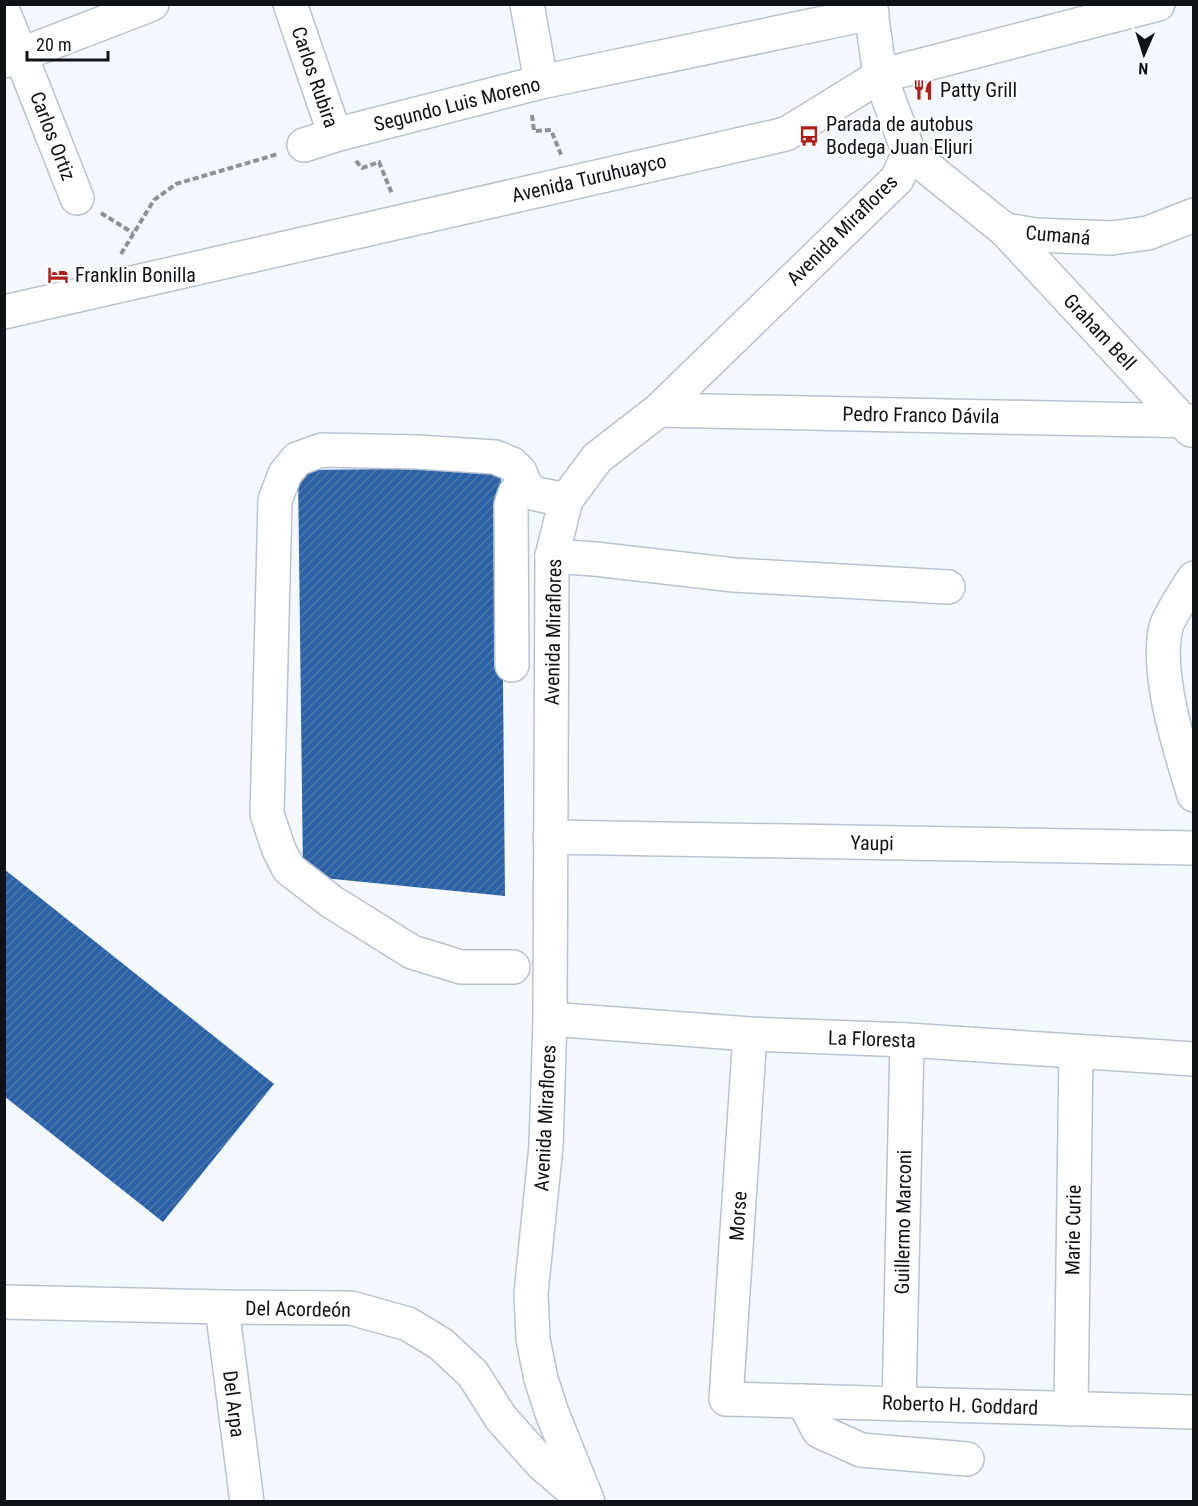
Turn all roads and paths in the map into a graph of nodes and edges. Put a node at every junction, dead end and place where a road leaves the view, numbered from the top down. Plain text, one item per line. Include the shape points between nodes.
1 (152, 4) edge
2 (290, 4) edge
3 (527, 4) edge
4 (1158, 4) edge
5 (871, 9) edge
6 (4, 13) edge
7 (13, 58) edge
8 (880, 75) junction
9 (541, 82) junction
10 (320, 140) junction
11 (909, 153) junction
12 (574, 182) junction
13 (77, 198) joint
14 (1194, 215) edge
15 (400, 221) junction
16 (1005, 230) junction
17 (133, 232) junction
18 (100, 291) junction
19 (10, 319) edge
20 (659, 410) junction
21 (1190, 425) edge
22 (526, 487) junction
23 (566, 501) junction
24 (552, 556) junction
25 (1194, 578) edge
26 (948, 587) dead end
27 (512, 665) dead end
28 (1181, 699) edge
29 (1194, 795) edge
30 (550, 837) junction
31 (1194, 848) edge
32 (513, 967) dead end
33 (550, 1019) junction
34 (750, 1034) junction
35 (907, 1040) junction
36 (1076, 1052) junction
37 (1194, 1059) edge
38 (4, 1302) edge
39 (222, 1307) junction
40 (726, 1399) joint
41 (803, 1401) junction
42 (899, 1404) junction
43 (1071, 1408) junction
44 (1194, 1412) edge
45 (967, 1459) dead end
46 (247, 1502) edge
47 (587, 1502) edge

1 - 7 street
2 - 10 street, Carlos Rubira
3 - 9 street
4 - 8 street, Avenida Turuhuayco
5 - 8 street, Avenida Miraflores
5 - 9 street, Segundo Luis Moreno
6 - 7 street, Carlos Ortiz
7 - 13 street, Carlos Ortiz
8 - 11 street, Avenida Miraflores
8 - 12 street, Avenida Turuhuayco via 786,134
9 - 10 street, Segundo Luis Moreno
9 - 12 path via 531,108 534,131 550,130
10 - 15 path, Carlos Rubira via 362,168 379,162
10 - 17 path via 176,184 154,200
11 - 16 street, Cumaná
11 - 20 street, Avenida Miraflores via 897,179
12 - 15 street, Avenida Turuhuayco
13 - 17 path, Carlos Ortiz
14 - 16 street, Cumaná via 1148,233 1112,238
15 - 18 street, Avenida Turuhuayco
16 - 21 street, Graham Bell
17 - 18 path
18 - 19 street, Avenida Turuhuayco
20 - 21 street, Pedro Franco Dávila
20 - 23 street, Avenida Miraflores via 597,458
22 - 23 street via 536,494
22 - 27 street via 515,493 511,505
22 - 32 street via 512,464 495,457 322,450 297,459 285,474 275,500 274,523 267,814 289,869 332,902 412,952 461,967
23 - 24 street, Avenida Miraflores
24 - 26 street via 734,575
24 - 30 street, Avenida Miraflores
25 - 28 street via 1167,626 1164,684
28 - 29 street
30 - 31 street, Yaupi
30 - 33 street, Avenida Miraflores
33 - 34 street, La Floresta
33 - 47 street, Avenida Miraflores via 546,1146 531,1293 532,1339 552,1413
34 - 35 street, La Floresta
34 - 40 street, Morse
35 - 36 street, La Floresta
35 - 42 street, Guillermo Marconi
36 - 37 street, La Floresta
36 - 43 street, Marie Curie
38 - 39 street, Del Acordeón
39 - 46 street, Del Arpa
39 - 47 street, Del Acordeón via 351,1308 408,1324 441,1344 473,1374 501,1418 542,1464
40 - 41 street, Roberto H. Goddard
41 - 42 street, Roberto H. Goddard
41 - 45 street via 819,1431 861,1450
42 - 43 street, Roberto H. Goddard
43 - 44 street, Roberto H. Goddard

